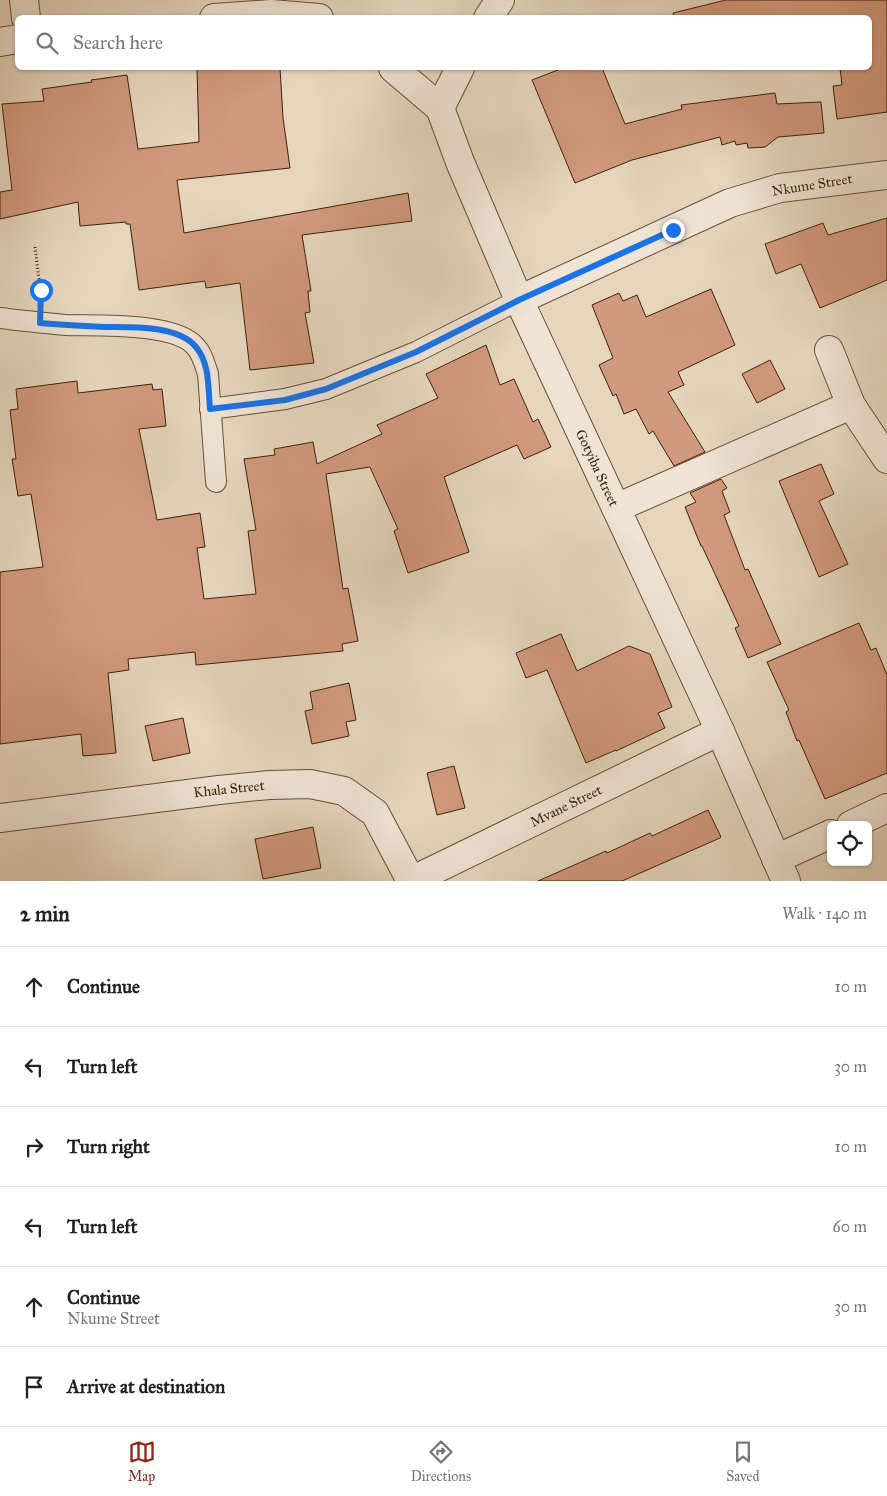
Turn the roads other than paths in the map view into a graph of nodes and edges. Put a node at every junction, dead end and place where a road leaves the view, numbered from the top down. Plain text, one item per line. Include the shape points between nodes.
1 (24, 0) edge
2 (500, 0) edge
3 (26, 15) edge
4 (257, 15) edge
5 (283, 15) edge
6 (490, 15) edge
7 (15, 40) edge
8 (0, 42) edge
9 (395, 70) edge
10 (459, 70) edge
11 (440, 108) junction
12 (887, 175) edge
13 (519, 300) junction
14 (0, 318) edge
15 (829, 350) dead end
16 (851, 405) junction
17 (210, 409) junction
18 (887, 459) edge
19 (216, 482) dead end
20 (616, 508) junction
21 (720, 731) junction
22 (887, 808) edge
23 (0, 818) edge
24 (859, 821) edge
25 (827, 837) edge
26 (781, 870) edge
27 (411, 881) edge

1 - 3 street
2 - 6 street
4 - 5 street
7 - 8 street
9 - 11 street, Gotyiba Street
10 - 11 street
11 - 13 street, Gotyiba Street
12 - 13 street, Nkume Street via 780,188 730,203
13 - 17 lane via 416,352 326,389 285,400
13 - 20 street, Gotyiba Street
14 - 17 lane via 140,327 181,336 195,346 202,357 208,374
15 - 16 street
16 - 18 street
16 - 20 street
17 - 19 lane
20 - 21 street, Gotyiba Street
21 - 26 street, Gotyiba Street
21 - 27 street, Mvane Street
22 - 24 street
23 - 27 street, Khala Street via 219,790 310,784 344,791 375,813
25 - 26 street

